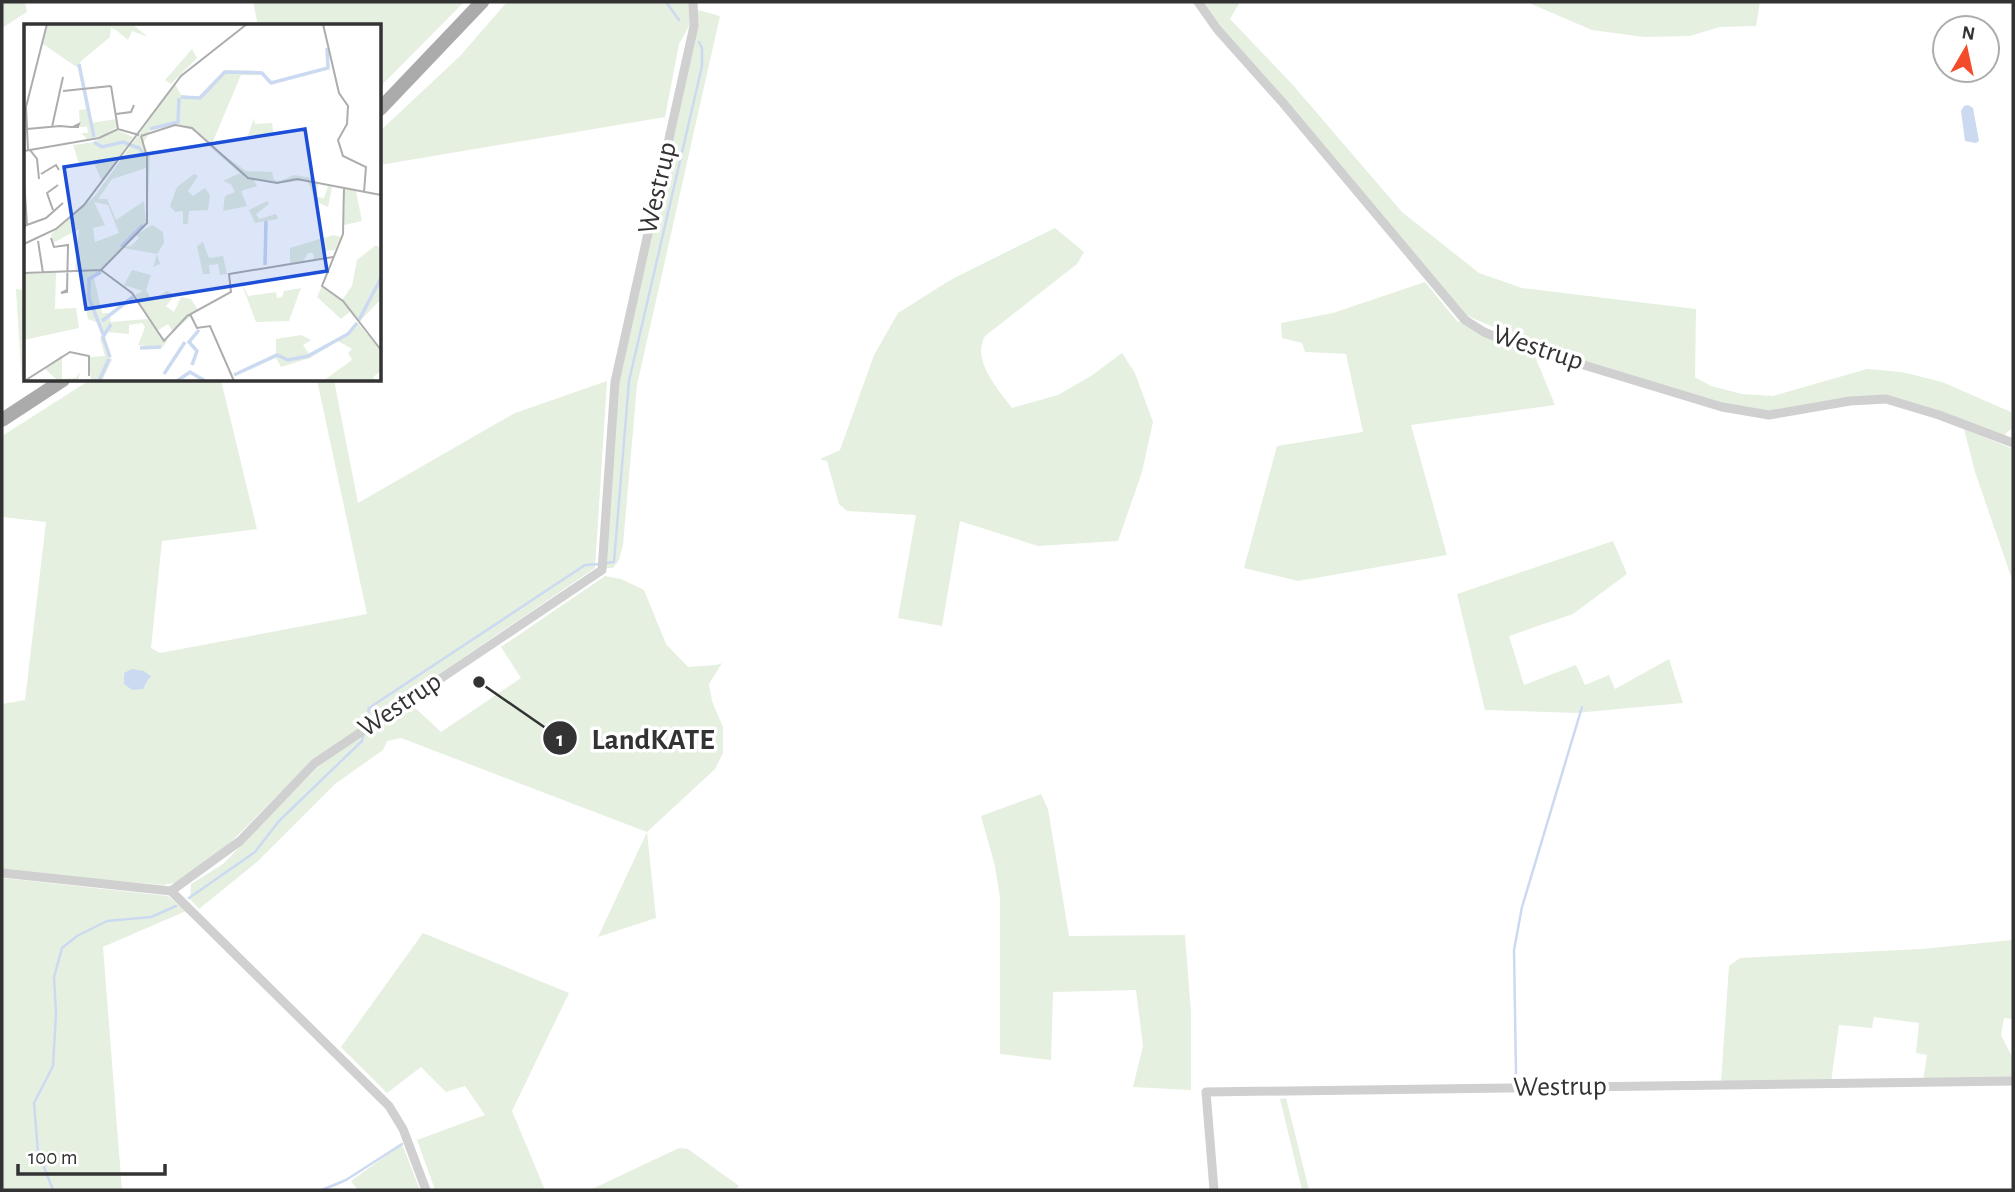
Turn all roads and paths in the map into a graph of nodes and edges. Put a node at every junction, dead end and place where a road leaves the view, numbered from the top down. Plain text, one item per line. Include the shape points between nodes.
1 (482, 2) edge
2 (693, 2) edge
3 (1198, 2) edge
4 (382, 107) edge
5 (60, 382) edge
6 (2, 420) edge
7 (2013, 443) edge
8 (2, 873) edge
9 (171, 891) junction
10 (2013, 1081) edge
11 (426, 1190) edge
12 (1214, 1190) edge

1 - 4 main road
2 - 9 street, Westrup via 694,26 615,382 602,570 315,763 240,841
3 - 7 street, Westrup via 1465,320 1485,332 1722,407 1769,415 1886,399
5 - 6 main road
8 - 9 street
9 - 11 street via 389,1106 403,1129
10 - 12 street, Westrup via 1206,1092

